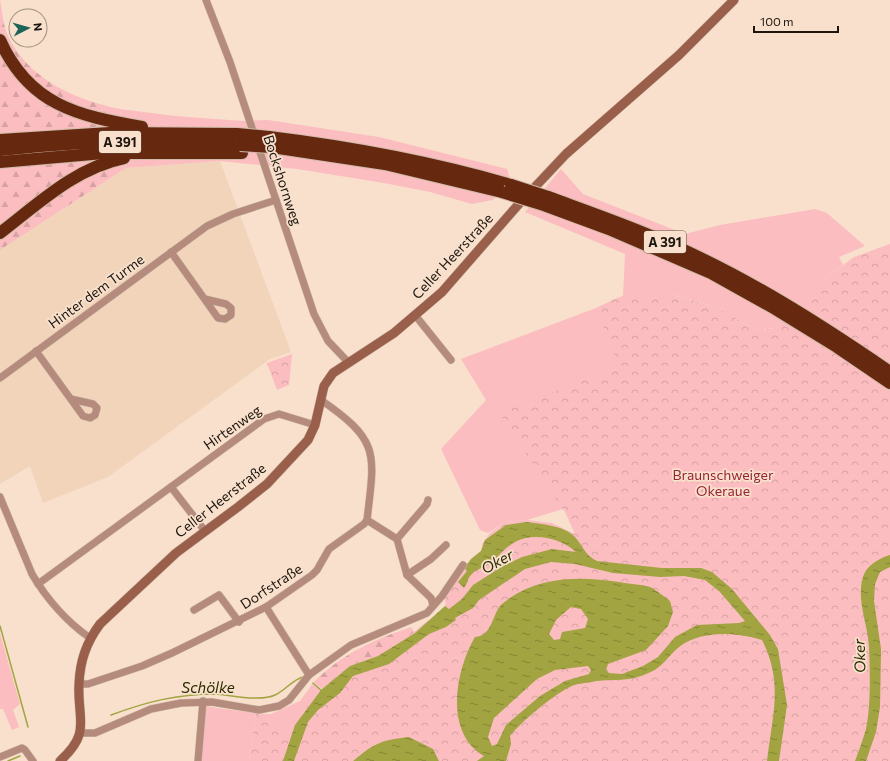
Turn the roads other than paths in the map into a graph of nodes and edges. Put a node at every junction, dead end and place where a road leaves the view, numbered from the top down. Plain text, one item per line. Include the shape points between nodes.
1 (206, 0) edge
2 (734, 0) edge
3 (0, 40) edge
4 (177, 133) junction
5 (0, 140) edge
6 (240, 144) junction
7 (271, 146) junction
8 (0, 150) edge
9 (161, 152) junction
10 (0, 162) edge
11 (506, 189) junction
12 (276, 200) junction
13 (0, 234) edge
14 (171, 252) junction
15 (205, 300) dead end
16 (774, 303) junction
17 (416, 316) junction
18 (36, 351) junction
19 (451, 360) dead end
20 (348, 362) junction
21 (890, 372) edge
22 (0, 378) edge
23 (890, 383) edge
24 (71, 399) dead end
25 (321, 400) junction
26 (315, 425) junction
27 (171, 487) junction
28 (0, 497) edge
29 (428, 500) dead end
30 (367, 520) junction
31 (205, 531) junction
32 (397, 539) junction
33 (446, 546) dead end
34 (463, 565) dead end
35 (407, 575) junction
36 (38, 584) junction
37 (433, 606) junction
38 (266, 607) junction
39 (194, 610) dead end
40 (239, 622) junction
41 (90, 638) junction
42 (309, 675) junction
43 (78, 684) junction
44 (203, 701) junction
45 (80, 733) junction
46 (0, 757) edge
47 (33, 761) edge
48 (60, 761) edge
49 (198, 761) edge

1 - 12 street, Bockshornweg via 230,62
2 - 17 main road, Celler Heerstraße via 670,63 566,154 442,292
3 - 4 highway via 22,76 58,105 103,120
4 - 5 highway, A 391 via 86,134
4 - 6 highway, A 391
6 - 7 highway, A 391, bridge
6 - 7 highway
6 - 8 highway, A 391 via 106,142
6 - 9 highway
7 - 11 highway, A 391 via 353,158
7 - 11 highway, A 391 via 320,143 418,161
9 - 10 highway via 44,157
9 - 13 highway via 119,159 86,170
11 - 16 highway, A 391, bridge via 613,220 670,244
12 - 14 street, Hinter dem Turme via 214,222
12 - 20 street, Bockshornweg via 319,326 328,341
14 - 15 street
14 - 18 street, Hinter dem Turme
16 - 21 highway, A 391 via 841,339
16 - 23 highway, A 391
17 - 19 street
17 - 20 main road, Celler Heerstraße
18 - 22 street, Hinter dem Turme
18 - 24 street
20 - 25 main road, Celler Heerstraße via 328,379
25 - 26 main road, Celler Heerstraße
25 - 30 street via 354,424 371,451 372,472
26 - 27 street, Hirtenweg via 279,414 272,415
26 - 31 main road, Celler Heerstraße via 304,444 267,484
27 - 31 street
27 - 36 street, Hirtenweg
28 - 36 street
29 - 32 street
30 - 32 street
30 - 38 street, Dorfstraße via 360,528 329,548 312,575
31 - 41 main road, Celler Heerstraße via 176,552 100,624
32 - 35 street
33 - 35 street
34 - 37 street
35 - 37 street via 431,598
36 - 41 street via 53,603
37 - 42 street via 422,616 351,645
38 - 40 street, Dorfstraße
38 - 42 street
39 - 40 street, Dorfstraße via 219,595
40 - 43 street, Dorfstraße via 142,666 88,684
41 - 43 main road, Celler Heerstraße via 83,652
42 - 44 street via 289,700 270,708 250,709
43 - 45 main road, Celler Heerstraße via 82,721
44 - 45 street via 151,709 95,732
44 - 49 street
45 - 48 main road, Celler Heerstraße via 76,744
46 - 47 street via 22,748

